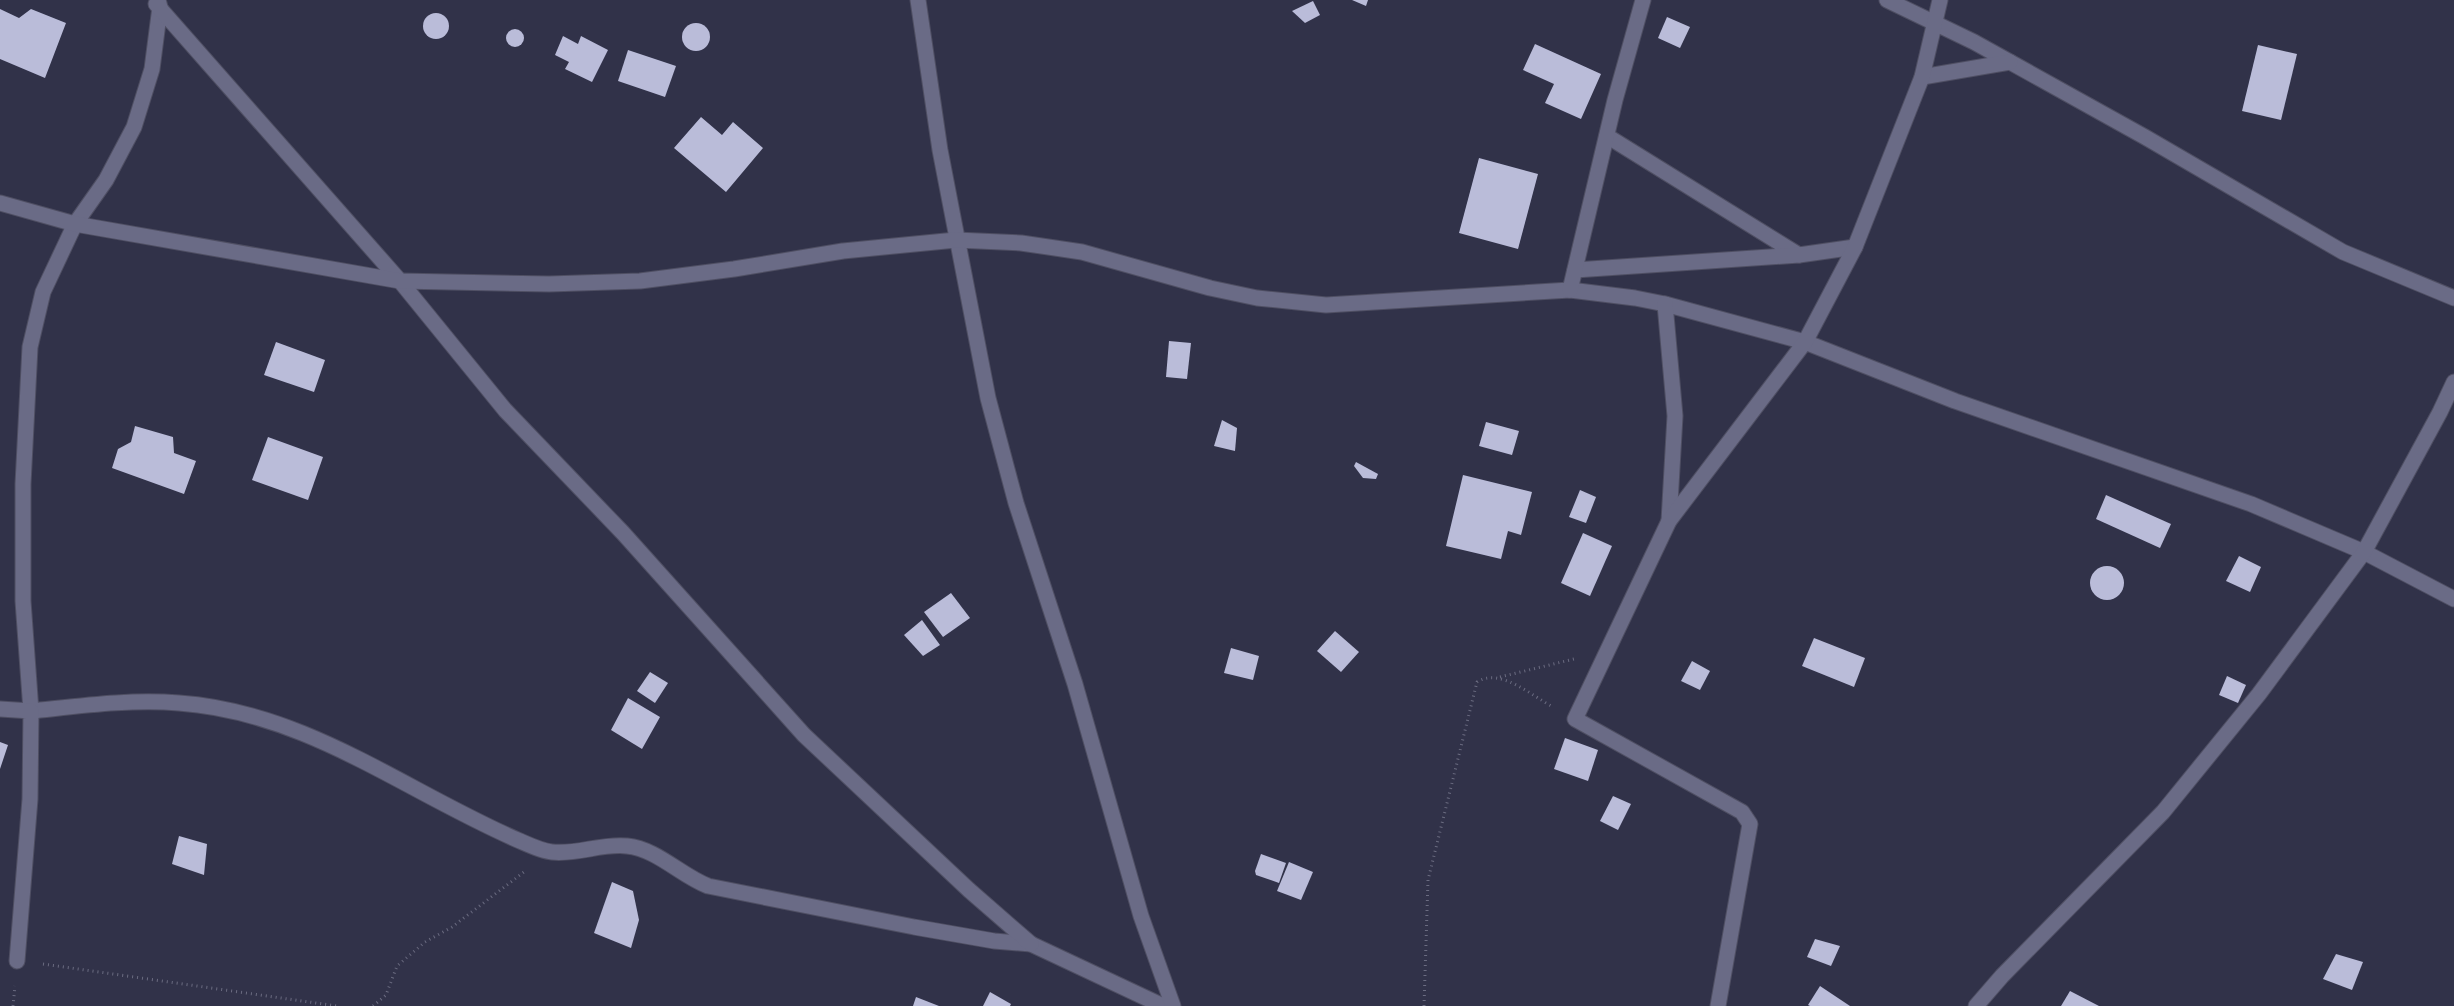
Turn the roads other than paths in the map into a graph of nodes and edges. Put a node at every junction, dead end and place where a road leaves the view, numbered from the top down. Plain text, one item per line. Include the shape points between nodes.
1 (918, 0) edge
2 (1643, 0) edge
3 (1887, 0) edge
4 (1940, 0) edge
5 (156, 2) edge
6 (1934, 24) junction
7 (2010, 62) junction
8 (1922, 77) junction
9 (1607, 136) junction
10 (0, 203) edge
11 (75, 224) junction
12 (956, 240) junction
13 (1855, 246) junction
14 (1799, 255) junction
15 (1575, 270) junction
16 (400, 281) junction
17 (1570, 290) junction
18 (2454, 298) edge
19 (1664, 304) junction
20 (1805, 342) junction
21 (2454, 382) edge
22 (1669, 521) junction
23 (2364, 552) junction
24 (2454, 599) edge
25 (0, 709) edge
26 (32, 711) junction
27 (1031, 944) junction
28 (17, 960) road end
29 (1162, 1006) edge
30 (1173, 1006) edge
31 (1718, 1006) edge
32 (1976, 1006) edge

1 - 12 street
2 - 9 street
3 - 6 street
4 - 6 street
5 - 11 street via 152,68 134,127 106,180
5 - 16 street
6 - 7 street
6 - 8 street
7 - 8 street
7 - 18 street via 2343,252
8 - 13 street
9 - 14 street
9 - 15 street
10 - 11 street
11 - 16 street
11 - 26 street via 43,292 30,347 23,484 24,601
12 - 16 street via 843,251 640,281 549,284
12 - 17 street via 1021,243 1082,252 1248,296 1326,305
12 - 30 street via 988,398 1016,503 1075,684 1141,916
13 - 14 street
13 - 20 street
14 - 15 street
15 - 17 street
16 - 27 street via 504,410 622,533 804,735
17 - 19 street
19 - 20 street
19 - 22 street via 1675,416
20 - 22 street
20 - 23 street via 1955,401 2251,504
21 - 23 street
22 - 31 street via 1575,720 1742,812 1750,824
23 - 24 street
23 - 32 street via 2259,694 2163,812
25 - 26 street
26 - 27 street via 109,703 179,702 249,715 320,739 469,816 550,852 628,846 651,854 692,880 708,886 922,929
26 - 28 street via 30,799
27 - 29 street

